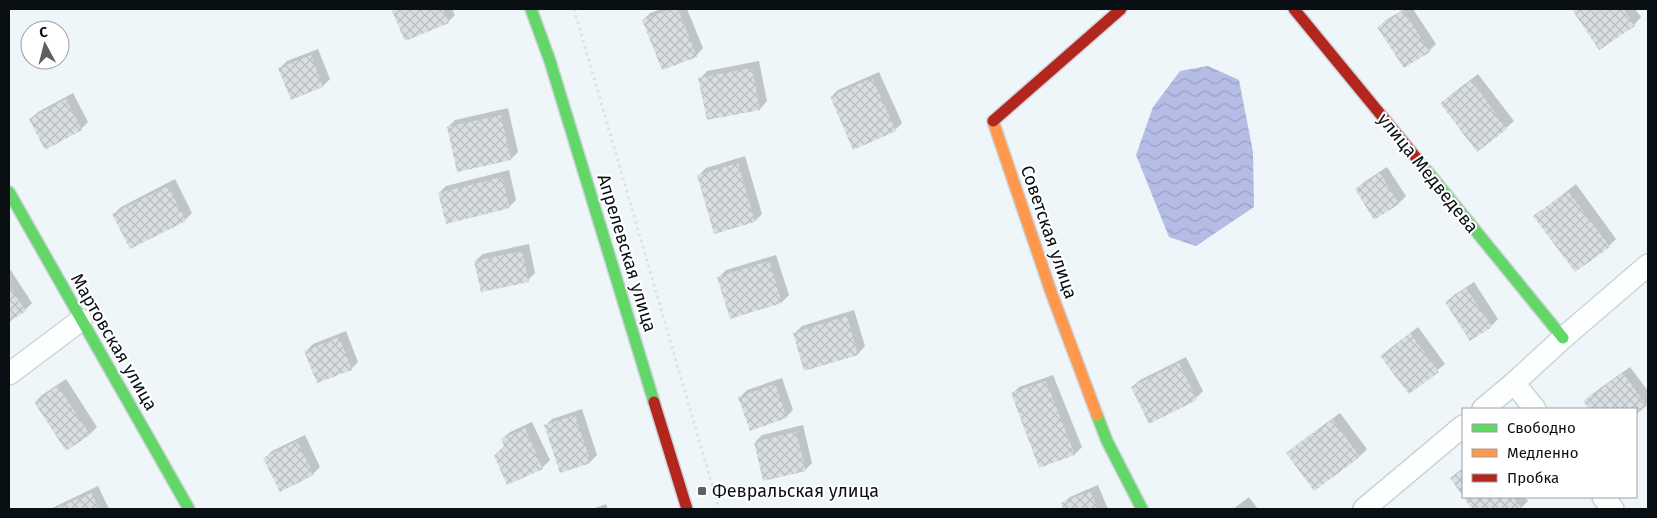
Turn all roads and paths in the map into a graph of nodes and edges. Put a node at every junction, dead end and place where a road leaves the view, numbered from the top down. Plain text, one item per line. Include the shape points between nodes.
1 (531, 9) edge
2 (574, 9) edge
3 (1121, 9) edge
4 (1294, 9) edge
5 (9, 192) edge
6 (1648, 265) edge
7 (81, 320) junction
8 (1563, 338) junction
9 (9, 374) edge
10 (1514, 383) junction
11 (1484, 408) edge
12 (1534, 408) edge
13 (1462, 427) edge
14 (1605, 498) edge
15 (190, 509) edge
16 (687, 509) edge
17 (719, 509) edge
18 (1142, 509) edge
19 (1364, 509) edge
20 (1613, 509) edge

1 - 16 street, Апрелевская улица via 550,61
2 - 17 path
3 - 18 street, Советская улица via 993,121 1051,292 1107,441
4 - 8 street, улица Медведева
5 - 7 street, Мартовская улица
6 - 8 street
7 - 9 street
7 - 15 street, Мартовская улица
8 - 10 street
10 - 11 street
10 - 12 street
13 - 19 street
14 - 20 street

